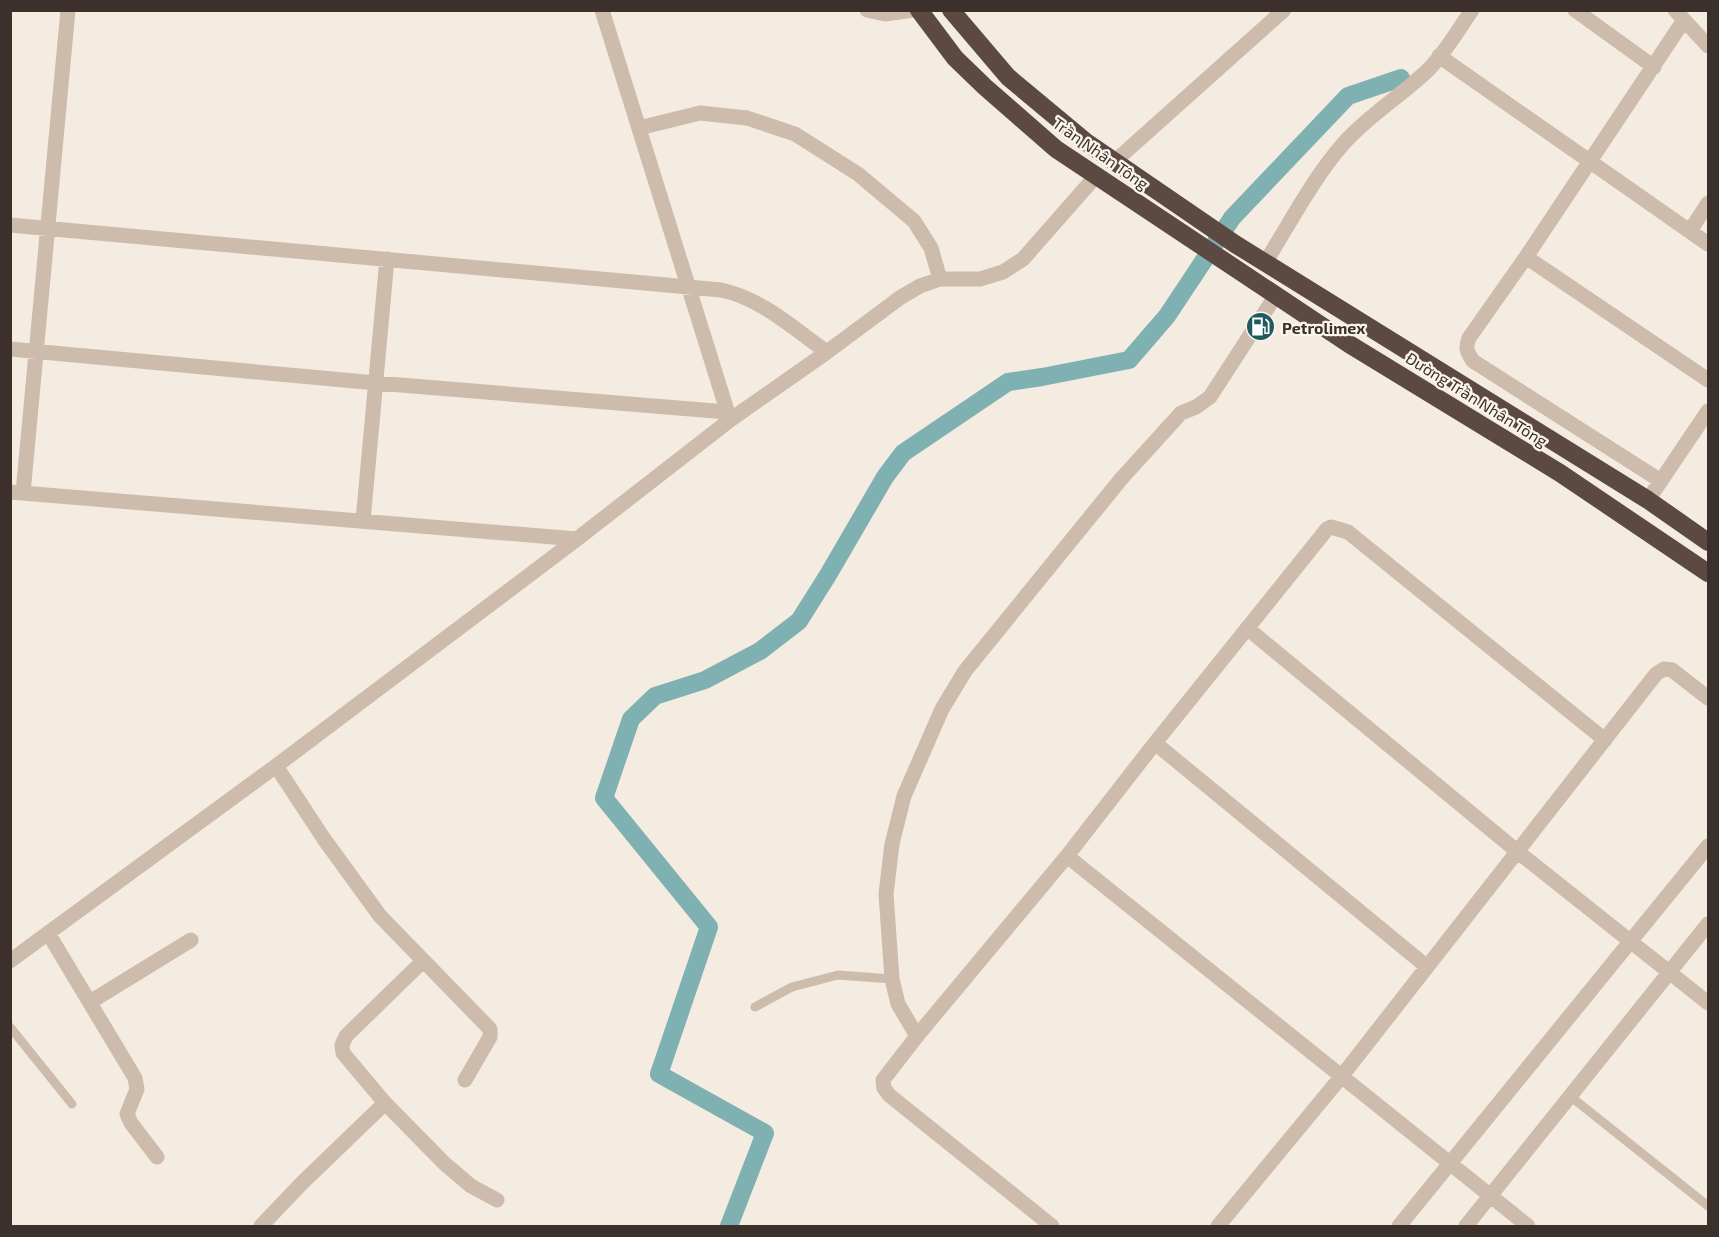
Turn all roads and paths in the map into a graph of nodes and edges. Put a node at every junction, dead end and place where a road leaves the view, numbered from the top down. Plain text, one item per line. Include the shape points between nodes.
1 (68, 10) edge
2 (602, 10) edge
3 (867, 10) edge
4 (913, 10) edge
5 (919, 10) edge
6 (951, 10) edge
7 (1284, 10) edge
8 (1472, 10) edge
9 (1575, 10) edge
10 (1680, 15) edge
11 (1708, 46) edge
12 (1439, 57) junction
13 (1654, 67) junction
14 (639, 128) junction
15 (1114, 162) junction
16 (1590, 163) junction
17 (1096, 176) junction
18 (1708, 203) edge
19 (10, 225) edge
20 (48, 229) junction
21 (1690, 231) junction
22 (1235, 244) joint
23 (1708, 244) edge
24 (1526, 257) junction
25 (387, 259) junction
26 (1224, 261) joint
27 (1265, 263) junction
28 (940, 279) junction
29 (689, 288) junction
30 (1276, 295) junction
31 (10, 349) edge
32 (37, 351) junction
33 (827, 352) junction
34 (1708, 380) edge
35 (376, 383) junction
36 (1708, 411) edge
37 (728, 416) junction
38 (1661, 482) junction
39 (17, 493) edge
40 (1648, 500) junction
41 (363, 521) junction
42 (1634, 525) junction
43 (577, 539) junction
44 (1708, 542) edge
45 (1708, 573) edge
46 (1247, 628) junction
47 (1708, 698) edge
48 (1605, 740) junction
49 (1155, 743) junction
50 (276, 766) junction
51 (1708, 846) edge
52 (1518, 852) junction
53 (1067, 856) junction
54 (1708, 924) edge
55 (48, 933) junction
56 (191, 940) dead end
57 (1631, 941) junction
58 (10, 961) edge
59 (423, 961) junction
60 (1426, 966) junction
61 (1670, 972) junction
62 (892, 979) junction
63 (90, 1002) junction
64 (1708, 1003) edge
65 (755, 1007) dead end
66 (10, 1027) edge
67 (917, 1036) junction
68 (1341, 1077) junction
69 (465, 1080) dead end
70 (1570, 1096) junction
71 (385, 1103) junction
72 (72, 1104) dead end
73 (157, 1157) dead end
74 (1450, 1163) junction
75 (1491, 1195) junction
76 (497, 1200) dead end
77 (1708, 1206) edge
78 (261, 1227) edge
79 (1052, 1227) edge
80 (1218, 1227) edge
81 (1400, 1227) edge
82 (1466, 1227) edge
83 (1528, 1227) edge

1 - 20 street
2 - 14 street
3 - 4 street via 885,14
5 - 17 highway, Trần Nhân Tông via 956,58 985,87 1056,149
6 - 15 highway, Trần Nhân Tông via 1008,77
7 - 15 street
8 - 12 street
9 - 13 street
10 - 11 street
10 - 13 street
12 - 16 street
12 - 27 street via 1344,143 1312,186
13 - 16 street
14 - 28 street via 700,113 747,118 795,134 858,174 914,221 931,248
14 - 29 street
15 - 22 highway, Trần Nhân Tông
16 - 21 street
16 - 24 street
17 - 26 highway, Trần Nhân Tông
17 - 28 street via 1023,259 1003,272 980,279
18 - 21 street
19 - 20 street
20 - 25 street
20 - 32 street
21 - 23 street
22 - 27 highway, Đường Trần Nhân Tông
24 - 34 street
24 - 38 street via 1469,338 1467,352 1473,361
25 - 29 street
25 - 35 street
26 - 30 highway, Đường Trần Nhân Tông
27 - 40 highway, Đường Trần Nhân Tông
28 - 33 street via 901,297
29 - 33 street via 721,290 752,299
29 - 37 street
30 - 42 highway, Đường Trần Nhân Tông via 1560,473
30 - 62 street via 1210,397 1180,413 1121,479 965,671 942,709 904,796 892,844 886,894
31 - 32 street
32 - 35 street
32 - 39 street
33 - 37 street
35 - 37 street
35 - 41 street
36 - 38 street
37 - 43 street
38 - 40 street
39 - 41 street
40 - 42 highway
40 - 44 highway, Đường Trần Nhân Tông
41 - 43 street
42 - 45 highway, Đường Trần Nhân Tông
43 - 50 street
46 - 48 street via 1327,529 1341,529
46 - 49 street
46 - 52 street
47 - 48 street via 1672,670 1664,669
48 - 52 street
49 - 53 street
49 - 60 street
50 - 55 street
50 - 59 street via 380,916
51 - 57 street
52 - 57 street
52 - 60 street
53 - 67 street
53 - 68 street
54 - 61 street
55 - 58 street
55 - 63 street
56 - 63 street
57 - 61 street
57 - 74 street
59 - 69 street via 490,1029 490,1037
59 - 71 street via 346,1036 342,1045 350,1063
60 - 68 street
61 - 64 street
61 - 70 street
62 - 65 lane via 838,975 792,987
62 - 67 street via 898,1004
63 - 73 street via 135,1078 137,1089 127,1114
66 - 72 lane
67 - 79 street via 883,1080 884,1088
68 - 74 street
68 - 80 street
70 - 75 street
70 - 77 lane
71 - 76 street via 445,1164 471,1186
71 - 78 street
74 - 75 street
74 - 81 street
75 - 82 street
75 - 83 street

